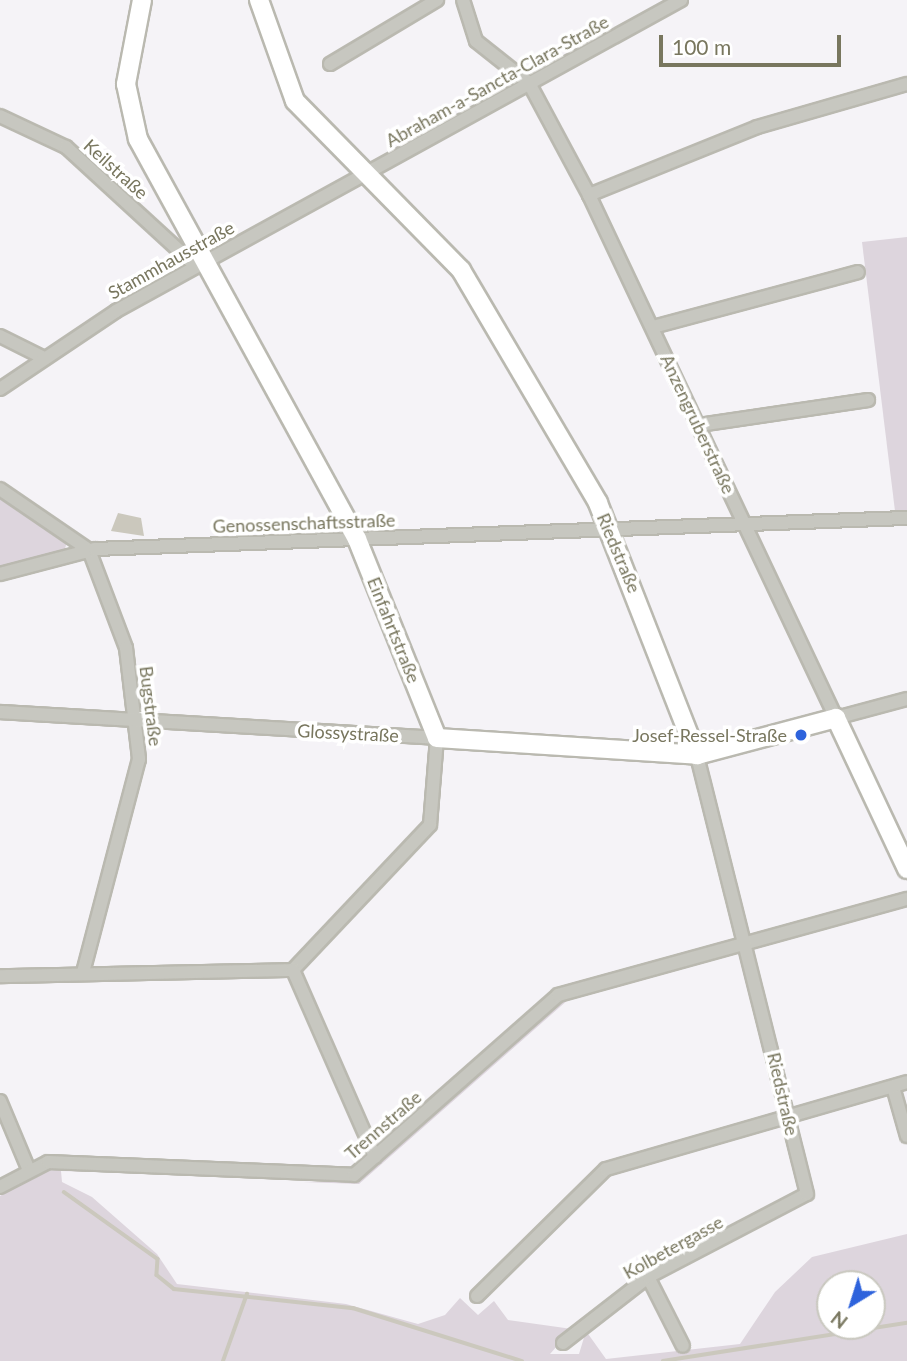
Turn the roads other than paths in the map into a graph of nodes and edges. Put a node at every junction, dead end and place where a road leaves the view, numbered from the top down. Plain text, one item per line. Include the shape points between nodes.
1 (142, 0) edge
2 (259, 0) edge
3 (437, 0) edge
4 (463, 0) edge
5 (681, 0) edge
6 (330, 64) dead end
7 (529, 83) junction
8 (907, 84) edge
9 (0, 116) edge
10 (366, 173) junction
11 (589, 195) junction
12 (200, 262) junction
13 (858, 272) dead end
14 (653, 327) junction
15 (0, 336) edge
16 (44, 358) junction
17 (0, 389) edge
18 (868, 400) dead end
19 (699, 425) junction
20 (0, 489) edge
21 (907, 518) edge
22 (746, 524) junction
23 (613, 529) junction
24 (357, 538) junction
25 (89, 550) junction
26 (0, 574) edge
27 (907, 699) edge
28 (0, 712) edge
29 (836, 718) junction
30 (135, 721) junction
31 (438, 738) junction
32 (697, 755) junction
33 (907, 869) edge
34 (907, 900) edge
35 (748, 941) junction
36 (293, 970) junction
37 (83, 973) junction
38 (0, 976) edge
39 (907, 1082) edge
40 (893, 1087) junction
41 (0, 1101) edge
42 (789, 1119) junction
43 (907, 1136) edge
44 (374, 1157) junction
45 (28, 1168) junction
46 (0, 1187) edge
47 (807, 1194) joint
48 (648, 1277) junction
49 (477, 1296) dead end
50 (563, 1343) dead end
51 (683, 1346) dead end

1 - 12 street, Einfahrtstraße via 127,60 128,103 138,139
2 - 10 street, Riedstraße via 289,92
3 - 6 street
4 - 7 street, Anzengruberstraße via 482,49
5 - 7 street, Abraham-a-Sancta-Clara-Straße
7 - 10 street, Abraham-a-Sancta-Clara-Straße
7 - 11 street, Anzengruberstraße
8 - 11 street via 757,127
9 - 12 street, Keilstraße via 66,147
10 - 12 street, Stammhausstraße
10 - 23 street, Riedstraße via 461,270
11 - 14 street, Anzengruberstraße
12 - 16 street, Stammhausstraße
12 - 24 street, Einfahrtstraße
13 - 14 street
14 - 19 street, Anzengruberstraße
15 - 16 street
16 - 17 street, Stammhausstraße
18 - 19 street
19 - 22 street, Anzengruberstraße
20 - 25 street
21 - 22 street, Genossenschaftsstraße
22 - 23 street, Genossenschaftsstraße
22 - 29 street, Anzengruberstraße
23 - 24 street, Genossenschaftsstraße
23 - 32 street, Riedstraße
24 - 25 street, Genossenschaftsstraße
24 - 31 street, Einfahrtstraße
25 - 26 street, Genossenschaftsstraße
25 - 30 street, Bugstraße via 126,648
27 - 29 street
28 - 30 street, Glossystraße
29 - 32 street
29 - 33 street, Anzengruberstraße
30 - 31 street, Glossystraße
30 - 37 street, Bugstraße via 139,759
31 - 32 street, Glossystraße
31 - 36 street, Einfahrtstraße via 430,825
32 - 35 street, Riedstraße
34 - 35 street, Trennstraße
35 - 42 street, Riedstraße
35 - 44 street, Trennstraße via 558,995
36 - 37 street
36 - 44 street
37 - 38 street
39 - 40 street
40 - 42 street
40 - 43 street
41 - 45 street
42 - 47 street, Riedstraße
42 - 49 street via 606,1169
44 - 45 street, Trennstraße via 354,1175 48,1162
45 - 46 street, Trennstraße
47 - 48 street, Kolbetergasse
48 - 50 street, Kolbetergasse
48 - 51 street

